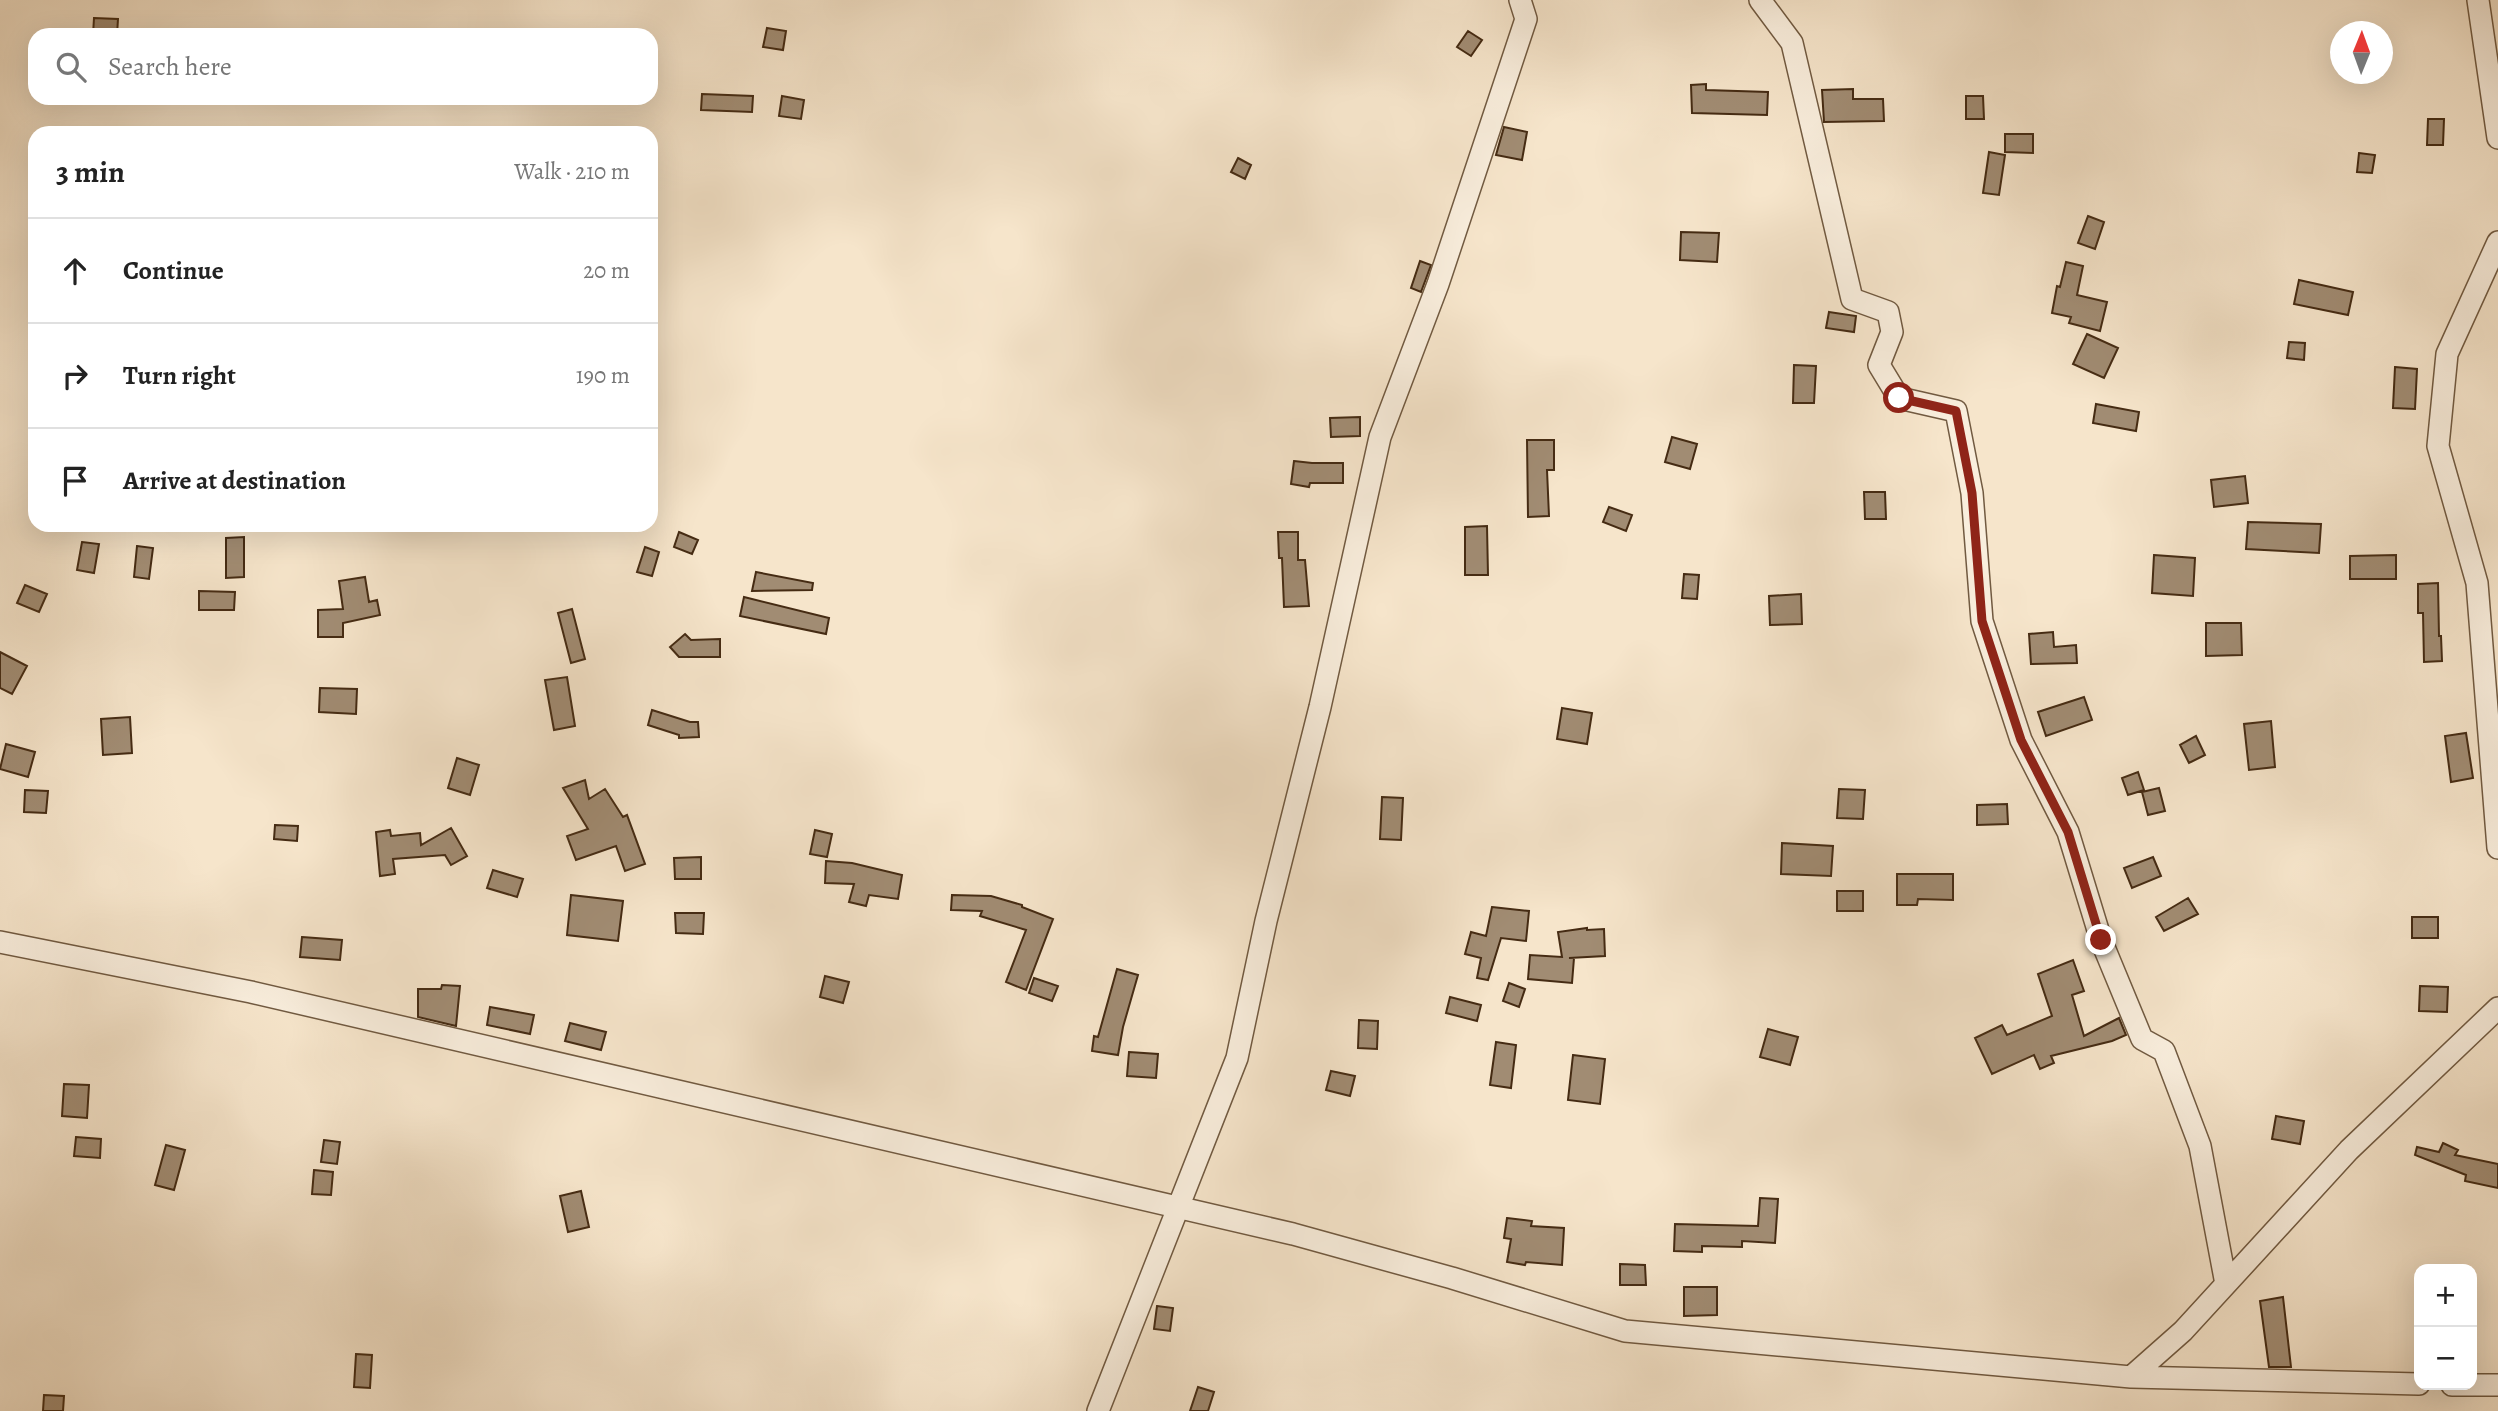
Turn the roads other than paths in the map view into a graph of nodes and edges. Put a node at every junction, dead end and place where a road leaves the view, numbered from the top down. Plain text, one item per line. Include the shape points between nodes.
1 (1520, 0) edge
2 (1760, 0) edge
3 (2478, 0) edge
4 (2498, 138) edge
5 (2498, 242) edge
6 (2498, 848) edge
7 (0, 942) edge
8 (2498, 1008) edge
9 (1178, 1208) junction
10 (2225, 1284) junction
11 (2131, 1377) junction
12 (2414, 1384) edge
13 (2477, 1385) edge
14 (2498, 1385) edge
15 (1098, 1411) edge

1 - 9 street via 1526,19 1438,284 1380,437 1237,1058
2 - 10 street via 1792,43 1852,299 1888,312 1892,332 1879,365 1899,398 1956,411 1972,493 1982,621 2021,740 2068,832 2101,940 2142,1039 2164,1051 2200,1146
3 - 4 street
5 - 6 street via 2447,354 2438,446 2477,583
7 - 9 street via 251,992
8 - 10 street via 2349,1150
9 - 11 street via 1293,1234 1625,1331
9 - 15 street
10 - 11 street via 2183,1331
11 - 12 street
13 - 14 street

